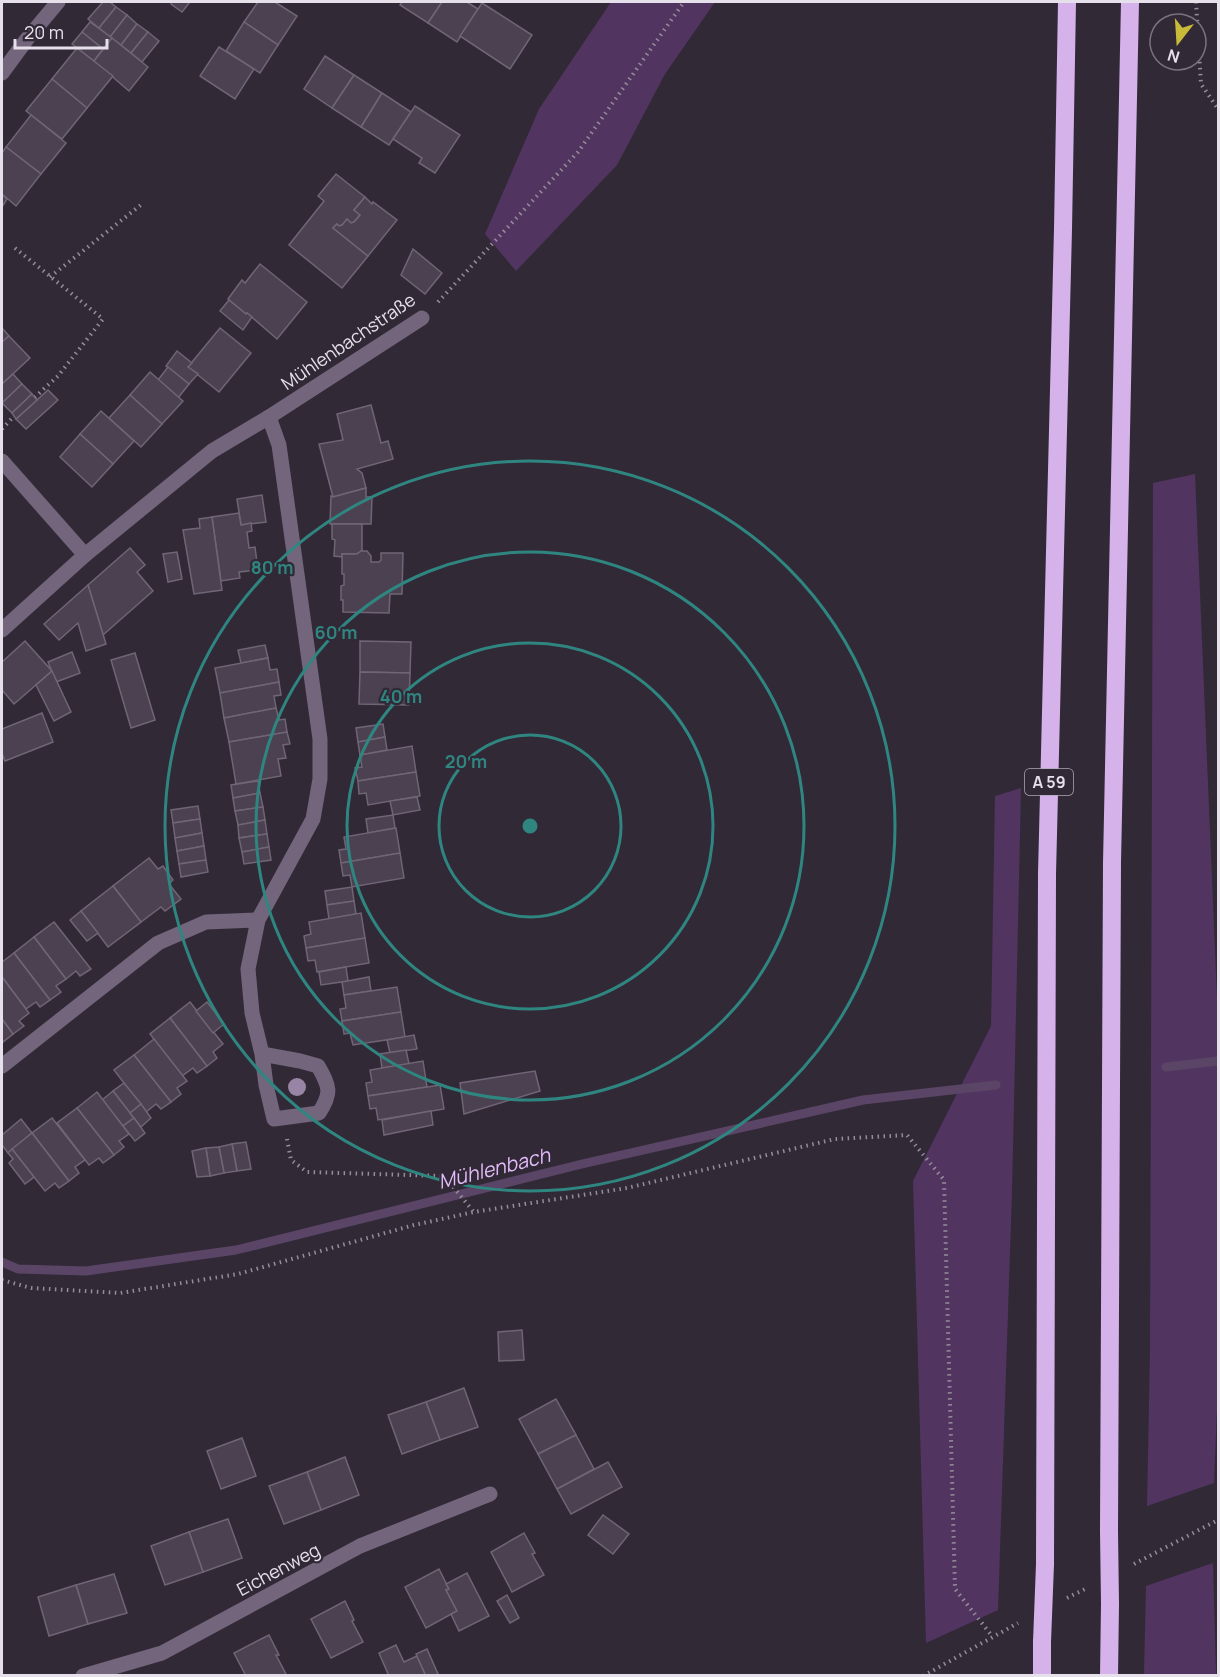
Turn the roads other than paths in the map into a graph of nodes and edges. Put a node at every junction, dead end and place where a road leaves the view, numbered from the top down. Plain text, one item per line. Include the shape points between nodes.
1 (58, 2) edge
2 (1067, 2) edge
3 (1130, 2) edge
4 (2, 73) edge
5 (422, 318) road end
6 (269, 417) junction
7 (2, 461) edge
8 (85, 555) junction
9 (2, 630) edge
10 (258, 920) junction
11 (262, 1054) junction
12 (2, 1066) edge
13 (490, 1494) dead end
14 (83, 1676) edge
15 (1042, 1676) edge
16 (1108, 1676) edge

1 - 4 street
2 - 15 highway, A 59, bridge via 1047,874
3 - 16 highway, bridge via 1112,862
5 - 6 street, Mühlenbachstraße
6 - 8 street, Mühlenbachstraße via 212,451
6 - 10 street via 279,445 320,739 320,779 313,819
7 - 8 street
8 - 9 street, Mühlenbachstraße
10 - 11 street via 248,969 252,1013
10 - 12 street via 206,922 158,943
11 - 11 street via 274,1119 318,1113 327,1100 328,1083 318,1066
13 - 14 street, Eichenweg via 360,1546 162,1653

